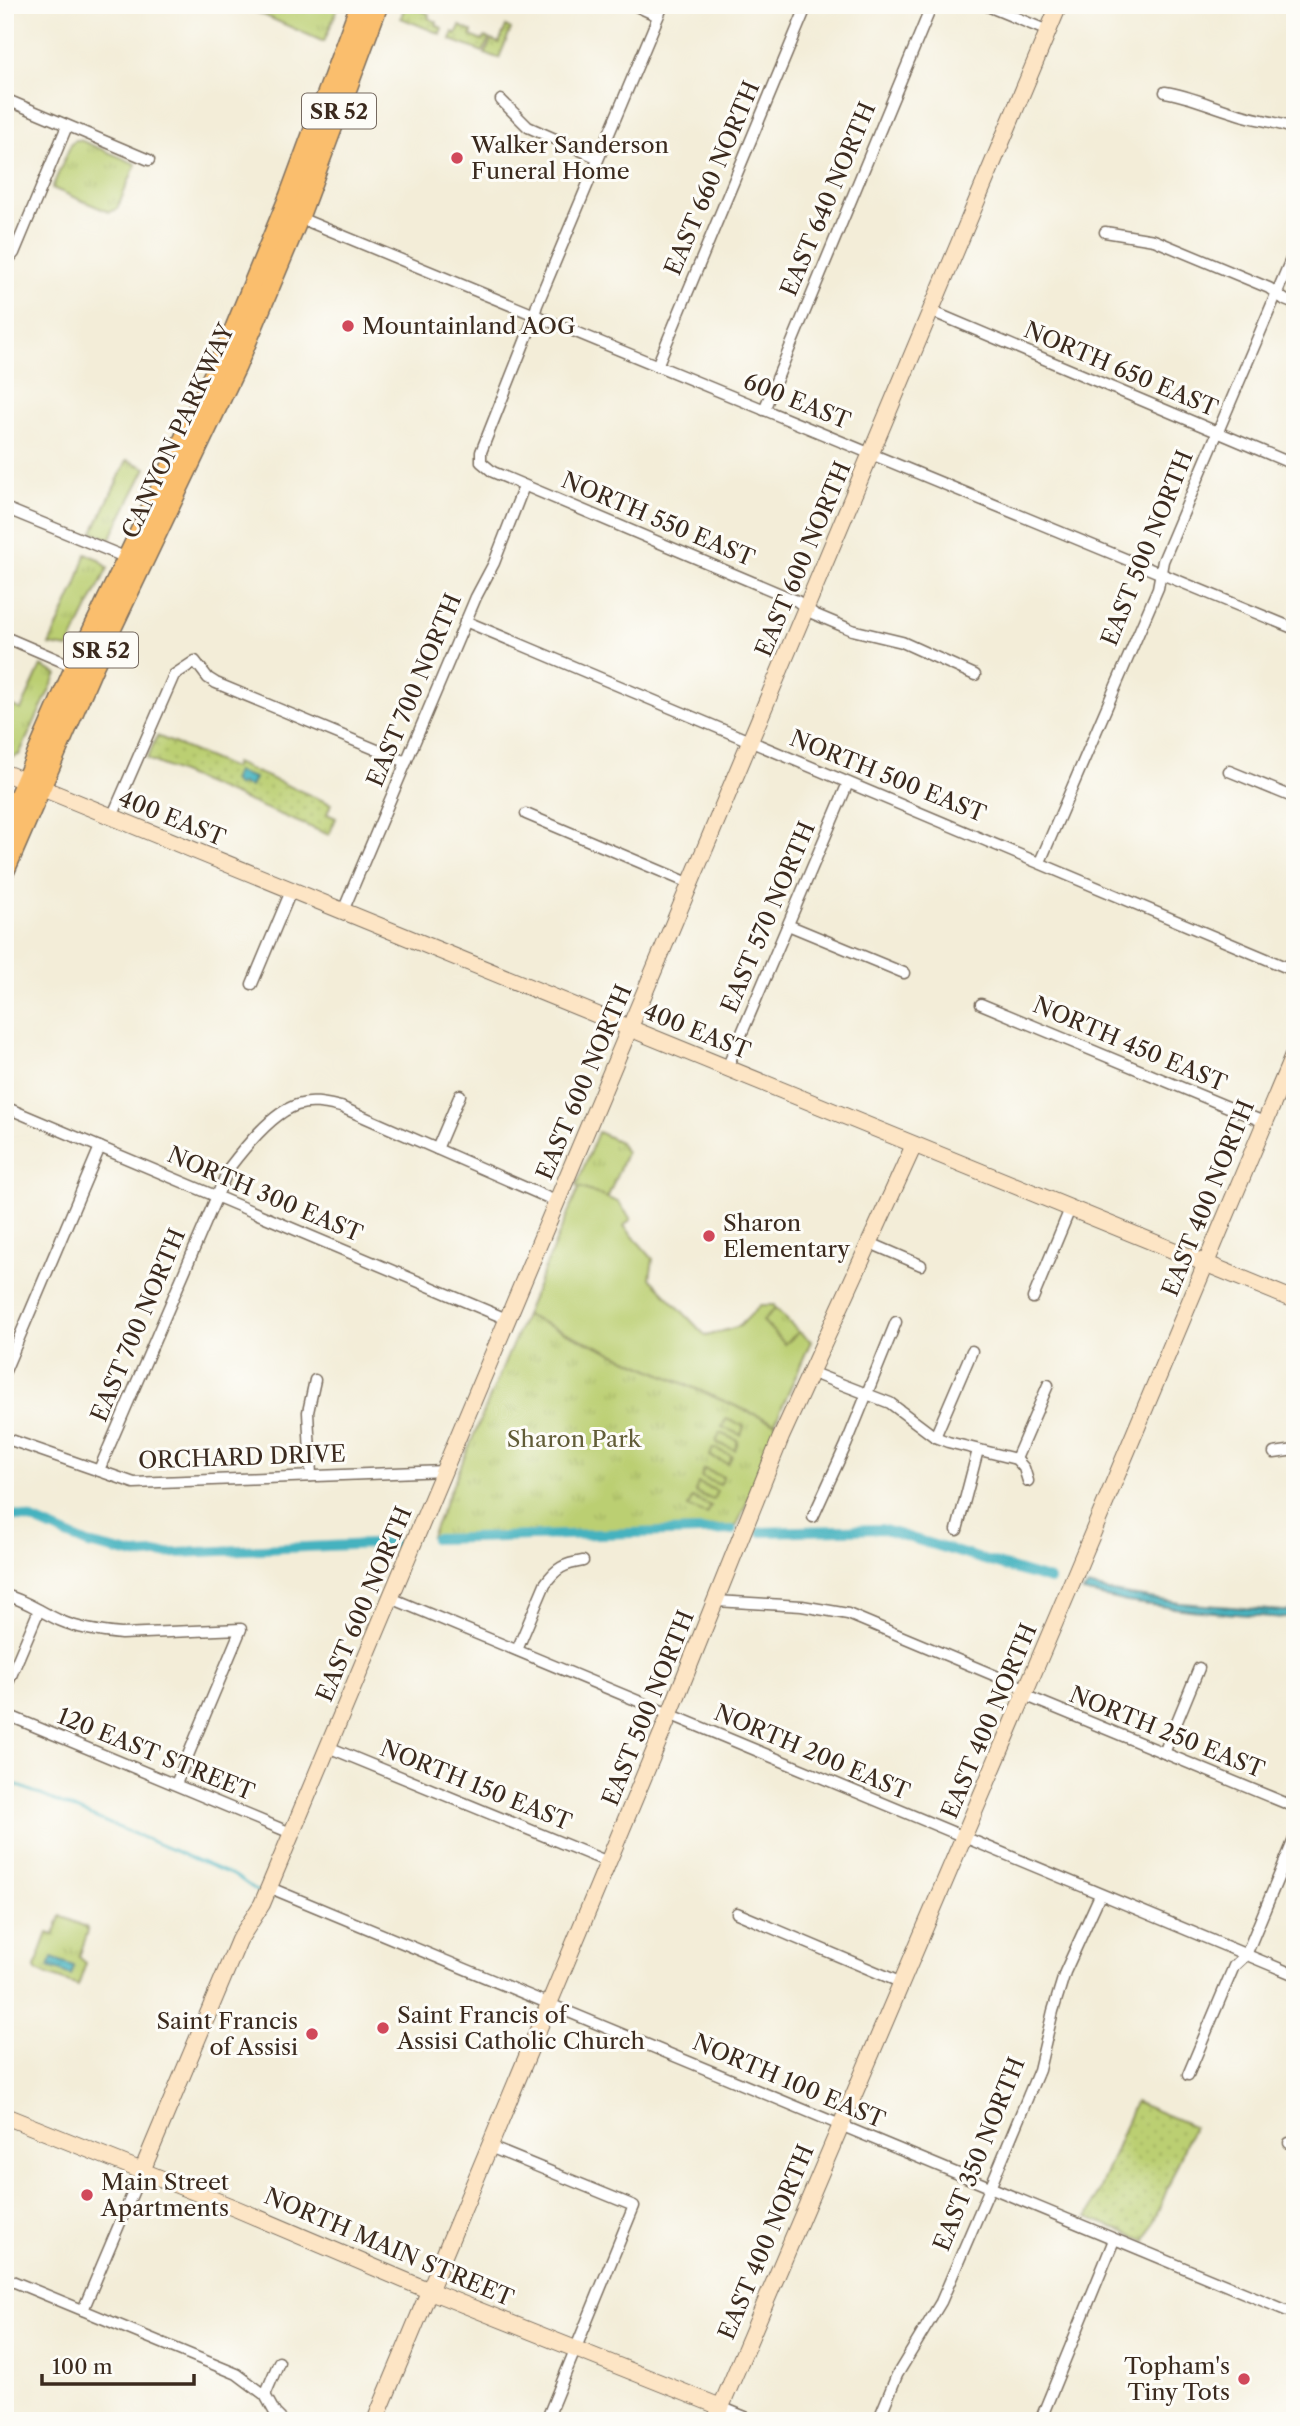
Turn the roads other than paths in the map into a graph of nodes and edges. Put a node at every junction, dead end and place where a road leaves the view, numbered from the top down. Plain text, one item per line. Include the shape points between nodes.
1 (360, 5) edge
2 (378, 5) edge
3 (634, 5) edge
4 (807, 5) edge
5 (932, 5) edge
6 (985, 5) edge
7 (1059, 5) edge
8 (660, 10) edge
9 (1048, 31) junction
10 (1165, 92) dead end
11 (5, 99) edge
12 (501, 100) dead end
13 (67, 126) junction
14 (1295, 129) edge
15 (598, 158) junction
16 (149, 160) dead end
17 (291, 214) junction
18 (1105, 232) dead end
19 (1295, 250) edge
20 (5, 264) edge
21 (1276, 293) junction
22 (1295, 304) edge
23 (931, 311) junction
24 (534, 314) junction
25 (657, 366) junction
26 (764, 410) junction
27 (1217, 433) junction
28 (871, 454) junction
29 (1295, 465) edge
30 (524, 485) junction
31 (8, 515) edge
32 (127, 558) junction
33 (1161, 574) junction
34 (806, 608) junction
35 (465, 621) junction
36 (1295, 629) edge
37 (5, 637) edge
38 (75, 667) junction
39 (975, 675) dead end
40 (751, 742) junction
41 (406, 762) junction
42 (1229, 771) dead end
43 (5, 773) edge
44 (848, 783) junction
45 (33, 785) junction
46 (1295, 798) edge
47 (526, 814) dead end
48 (112, 817) junction
49 (5, 828) edge
50 (1040, 862) junction
51 (5, 870) edge
52 (691, 884) junction
53 (291, 891) junction
54 (343, 911) junction
55 (788, 925) junction
56 (1295, 971) edge
57 (904, 974) dead end
58 (252, 984) dead end
59 (981, 1004) dead end
60 (631, 1029) junction
61 (1295, 1051) edge
62 (727, 1068) junction
63 (460, 1094) dead end
64 (5, 1107) edge
65 (1264, 1122) junction
66 (914, 1145) junction
67 (100, 1147) junction
68 (438, 1149) junction
69 (216, 1197) junction
70 (558, 1202) junction
71 (1070, 1209) junction
72 (870, 1243) junction
73 (1206, 1264) junction
74 (921, 1265) dead end
75 (1033, 1298) dead end
76 (1295, 1300) edge
77 (509, 1320) junction
78 (896, 1322) dead end
79 (972, 1351) dead end
80 (5, 1371) edge
81 (810, 1372) junction
82 (314, 1380) dead end
83 (1048, 1385) dead end
84 (866, 1393) junction
85 (935, 1437) junction
86 (5, 1438) edge
87 (978, 1450) junction
88 (1295, 1450) edge
89 (1274, 1453) dead end
90 (1016, 1459) junction
91 (99, 1470) junction
92 (445, 1471) junction
93 (311, 1476) junction
94 (1027, 1480) dead end
95 (813, 1517) dead end
96 (957, 1530) dead end
97 (583, 1561) dead end
98 (5, 1595) edge
99 (391, 1598) junction
100 (716, 1601) junction
101 (39, 1610) junction
102 (517, 1650) junction
103 (1199, 1668) dead end
104 (5, 1690) edge
105 (1025, 1692) junction
106 (5, 1714) edge
107 (670, 1716) junction
108 (328, 1747) junction
109 (1164, 1753) junction
110 (176, 1784) junction
111 (1295, 1807) edge
112 (291, 1833) junction
113 (1295, 1837) edge
114 (964, 1838) junction
115 (608, 1863) junction
116 (268, 1887) junction
117 (1100, 1895) junction
118 (737, 1913) dead end
119 (1245, 1955) junction
120 (1295, 1976) edge
121 (902, 1983) junction
122 (550, 2004) junction
123 (1188, 2075) dead end
124 (5, 2116) edge
125 (841, 2124) junction
126 (490, 2147) junction
127 (142, 2171) junction
128 (990, 2189) junction
129 (1114, 2240) junction
130 (5, 2278) edge
131 (429, 2291) junction
132 (83, 2310) junction
133 (1295, 2314) edge
134 (576, 2349) junction
135 (279, 2362) dead end
136 (265, 2395) junction
137 (718, 2414) edge
138 (283, 2421) edge
139 (375, 2421) edge
140 (545, 2421) edge
141 (755, 2421) edge
142 (878, 2421) edge
143 (1040, 2421) edge

1 - 17 highway, CANYON PARKWAY / SR 52
2 - 17 highway, CANYON PARKWAY / SR 52
3 - 8 street
4 - 25 street, EAST 660 NORTH
5 - 26 street, EAST 640 NORTH
6 - 9 street
7 - 9 street, EAST 600 NORTH
8 - 15 street
9 - 23 street, EAST 600 NORTH
10 - 14 street
11 - 13 street
12 - 15 street via 528,127
13 - 16 street
13 - 20 street via 14,253
15 - 24 street
17 - 24 street, 600 EAST
17 - 32 highway, CANYON PARKWAY / SR 52
17 - 45 highway, CANYON PARKWAY / SR 52 via 214,417
18 - 21 street via 1154,240
19 - 21 street, EAST 500 NORTH
21 - 22 street
21 - 27 street, EAST 500 NORTH
23 - 27 street, NORTH 650 EAST
23 - 28 street, EAST 600 NORTH
24 - 25 street, 600 EAST
24 - 30 street, NORTH 550 EAST via 481,452 481,463 487,469
25 - 26 street, 600 EAST
26 - 28 street, 600 EAST
27 - 29 street, NORTH 650 EAST
27 - 33 street, EAST 500 NORTH
28 - 33 street, 600 EAST
28 - 34 street, EAST 600 NORTH
30 - 34 street, NORTH 550 EAST
30 - 35 street, EAST 700 NORTH via 494,563
31 - 32 street
32 - 38 highway, CANYON PARKWAY / SR 52
33 - 36 street, 600 EAST
33 - 50 street, EAST 500 NORTH
34 - 39 street, NORTH 550 EAST via 852,631 902,642
34 - 40 street, EAST 600 NORTH
35 - 40 street, NORTH 500 EAST
35 - 41 street, EAST 700 NORTH
37 - 38 street
38 - 45 highway, CANYON PARKWAY / SR 52
40 - 44 street, NORTH 500 EAST
40 - 52 street, EAST 600 NORTH
41 - 48 street via 216,683 195,661 174,675
41 - 54 street, EAST 700 NORTH
42 - 46 street
43 - 45 street, 400 EAST
44 - 50 street, NORTH 500 EAST
44 - 55 street, EAST 570 NORTH
45 - 48 street, 400 EAST
45 - 49 highway, CANYON PARKWAY / SR 52
45 - 51 highway, CANYON PARKWAY / SR 52
47 - 52 street
48 - 53 street, 400 EAST
50 - 56 street, NORTH 500 EAST
52 - 60 street, EAST 600 NORTH
53 - 54 street, 400 EAST
53 - 58 street
54 - 60 street, 400 EAST
55 - 57 street
55 - 62 street, EAST 570 NORTH
59 - 65 street, NORTH 450 EAST
60 - 62 street, 400 EAST
60 - 70 street, EAST 600 NORTH
61 - 65 street, EAST 400 NORTH
62 - 66 street, 400 EAST
63 - 68 street
64 - 67 street, NORTH 300 EAST
65 - 73 street, EAST 400 NORTH
66 - 71 street, 400 EAST
66 - 72 street, EAST 500 NORTH
67 - 69 street, NORTH 300 EAST
67 - 80 street
68 - 69 street, EAST 700 NORTH via 341,1107 298,1104 245,1147
68 - 70 street, EAST 700 NORTH
69 - 77 street, NORTH 300 EAST
69 - 91 street, EAST 700 NORTH
70 - 77 street, EAST 600 NORTH
71 - 73 street, 400 EAST
71 - 75 street
72 - 74 street
72 - 81 street, EAST 500 NORTH
73 - 76 street, 400 EAST
73 - 105 street, EAST 400 NORTH
77 - 92 street, EAST 600 NORTH
78 - 84 street
79 - 85 street
81 - 84 street
81 - 100 street, EAST 500 NORTH
82 - 93 street via 308,1412
83 - 90 street
84 - 85 street via 898,1407
84 - 95 street
85 - 87 street
86 - 91 street, ORCHARD DRIVE
87 - 90 street
87 - 96 street
88 - 89 street
90 - 94 street
91 - 93 street, ORCHARD DRIVE via 147,1484
92 - 93 street, ORCHARD DRIVE
92 - 99 street, EAST 600 NORTH
97 - 102 street via 564,1564 551,1575
98 - 101 street
99 - 102 street, NORTH 200 EAST
99 - 108 street, EAST 600 NORTH
100 - 105 street, NORTH 250 EAST via 848,1614
100 - 107 street, EAST 500 NORTH
101 - 104 street
101 - 110 street via 64,1622 121,1634 241,1629
102 - 107 street, NORTH 200 EAST
103 - 109 street
105 - 109 street, NORTH 250 EAST
105 - 114 street, EAST 400 NORTH
106 - 110 street, 120 EAST STREET
107 - 114 street, NORTH 200 EAST
107 - 115 street, EAST 500 NORTH
108 - 112 street, EAST 600 NORTH
108 - 115 street, NORTH 150 EAST
109 - 111 street, NORTH 250 EAST
110 - 112 street, 120 EAST STREET
112 - 116 street, EAST 600 NORTH
113 - 119 street
114 - 117 street, NORTH 200 EAST
114 - 121 street, EAST 400 NORTH
115 - 122 street, EAST 500 NORTH
116 - 122 street, NORTH 100 EAST
116 - 127 street, EAST 600 NORTH via 239,1940
117 - 119 street, NORTH 200 EAST
117 - 128 street, EAST 350 NORTH via 1065,1972 1039,2070
118 - 121 street
119 - 120 street, NORTH 200 EAST
119 - 123 street via 1234,1966
121 - 125 street, EAST 400 NORTH
122 - 125 street, NORTH 100 EAST
122 - 126 street, EAST 500 NORTH
124 - 127 street, NORTH MAIN STREET
125 - 128 street, NORTH 100 EAST
125 - 137 street, EAST 400 NORTH
126 - 131 street, EAST 500 NORTH
126 - 134 street via 634,2206
127 - 131 street, NORTH MAIN STREET
127 - 132 street
128 - 129 street, NORTH 100 EAST
128 - 142 street, EAST 350 NORTH via 942,2302 897,2375
129 - 133 street, NORTH 100 EAST
129 - 143 street
130 - 132 street
131 - 134 street, NORTH MAIN STREET
131 - 139 street, EAST 500 NORTH
132 - 136 street via 237,2374
134 - 137 street, NORTH MAIN STREET
134 - 140 street
135 - 136 street
136 - 138 street
137 - 141 street, NORTH MAIN STREET

